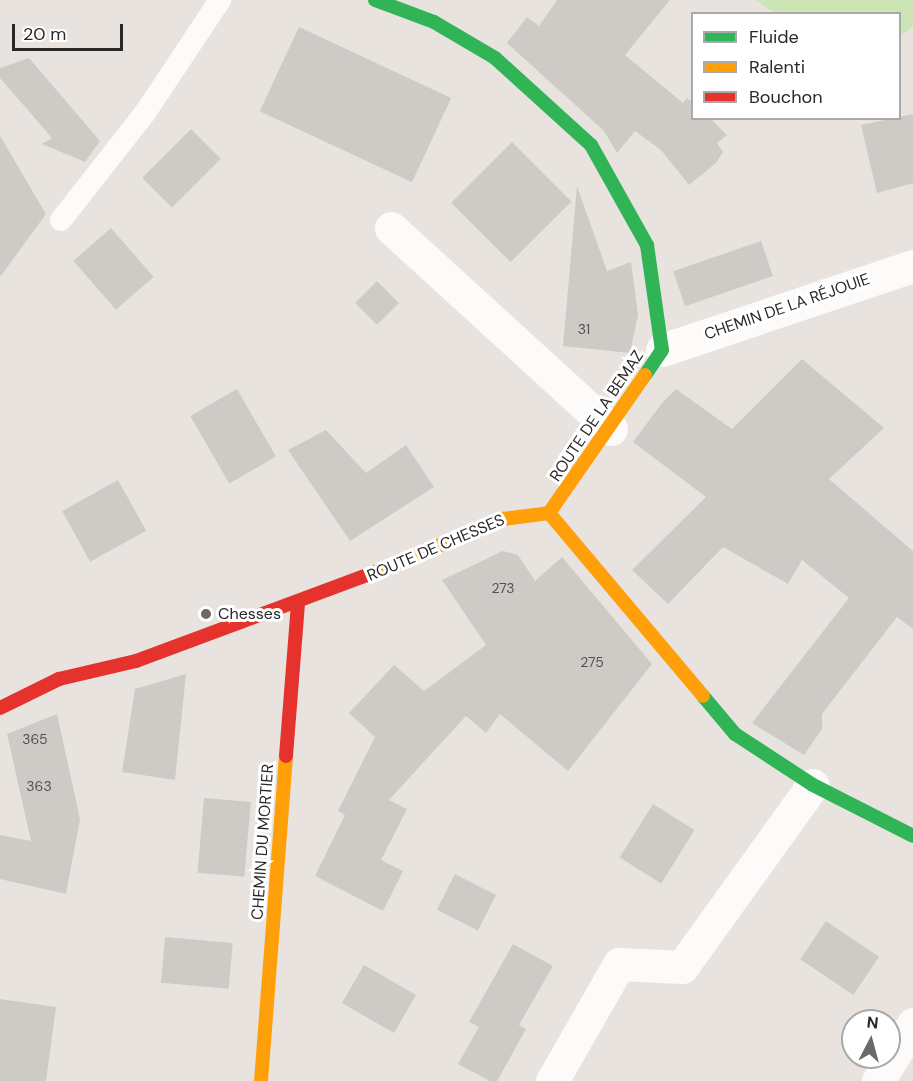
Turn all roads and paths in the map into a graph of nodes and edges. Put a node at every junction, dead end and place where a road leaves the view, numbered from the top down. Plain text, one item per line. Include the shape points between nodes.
1 (220, 0) edge
2 (375, 0) edge
3 (61, 220) dead end
4 (391, 228) dead end
5 (913, 266) edge
6 (662, 350) junction
7 (611, 429) junction
8 (549, 513) junction
9 (298, 606) junction
10 (0, 708) edge
11 (813, 785) junction
12 (913, 836) edge
13 (913, 1024) edge
14 (261, 1081) edge
15 (552, 1081) edge
16 (878, 1081) edge

1 - 3 lane via 145,113
2 - 6 street, ROUTE DE LA BEMAZ via 434,22 495,58 591,145 646,245
4 - 7 street
5 - 6 street, CHEMIN DE LA RÉJOUIE
6 - 7 street, ROUTE DE LA BEMAZ
7 - 8 street, ROUTE DE LA BEMAZ
8 - 9 street, ROUTE DE CHESSES via 503,519
8 - 11 street via 735,734
9 - 10 street, ROUTE DE CHESSES via 136,661 59,679
9 - 14 street, CHEMIN DU MORTIER
11 - 12 street
11 - 15 street via 682,967 619,964
13 - 16 street

